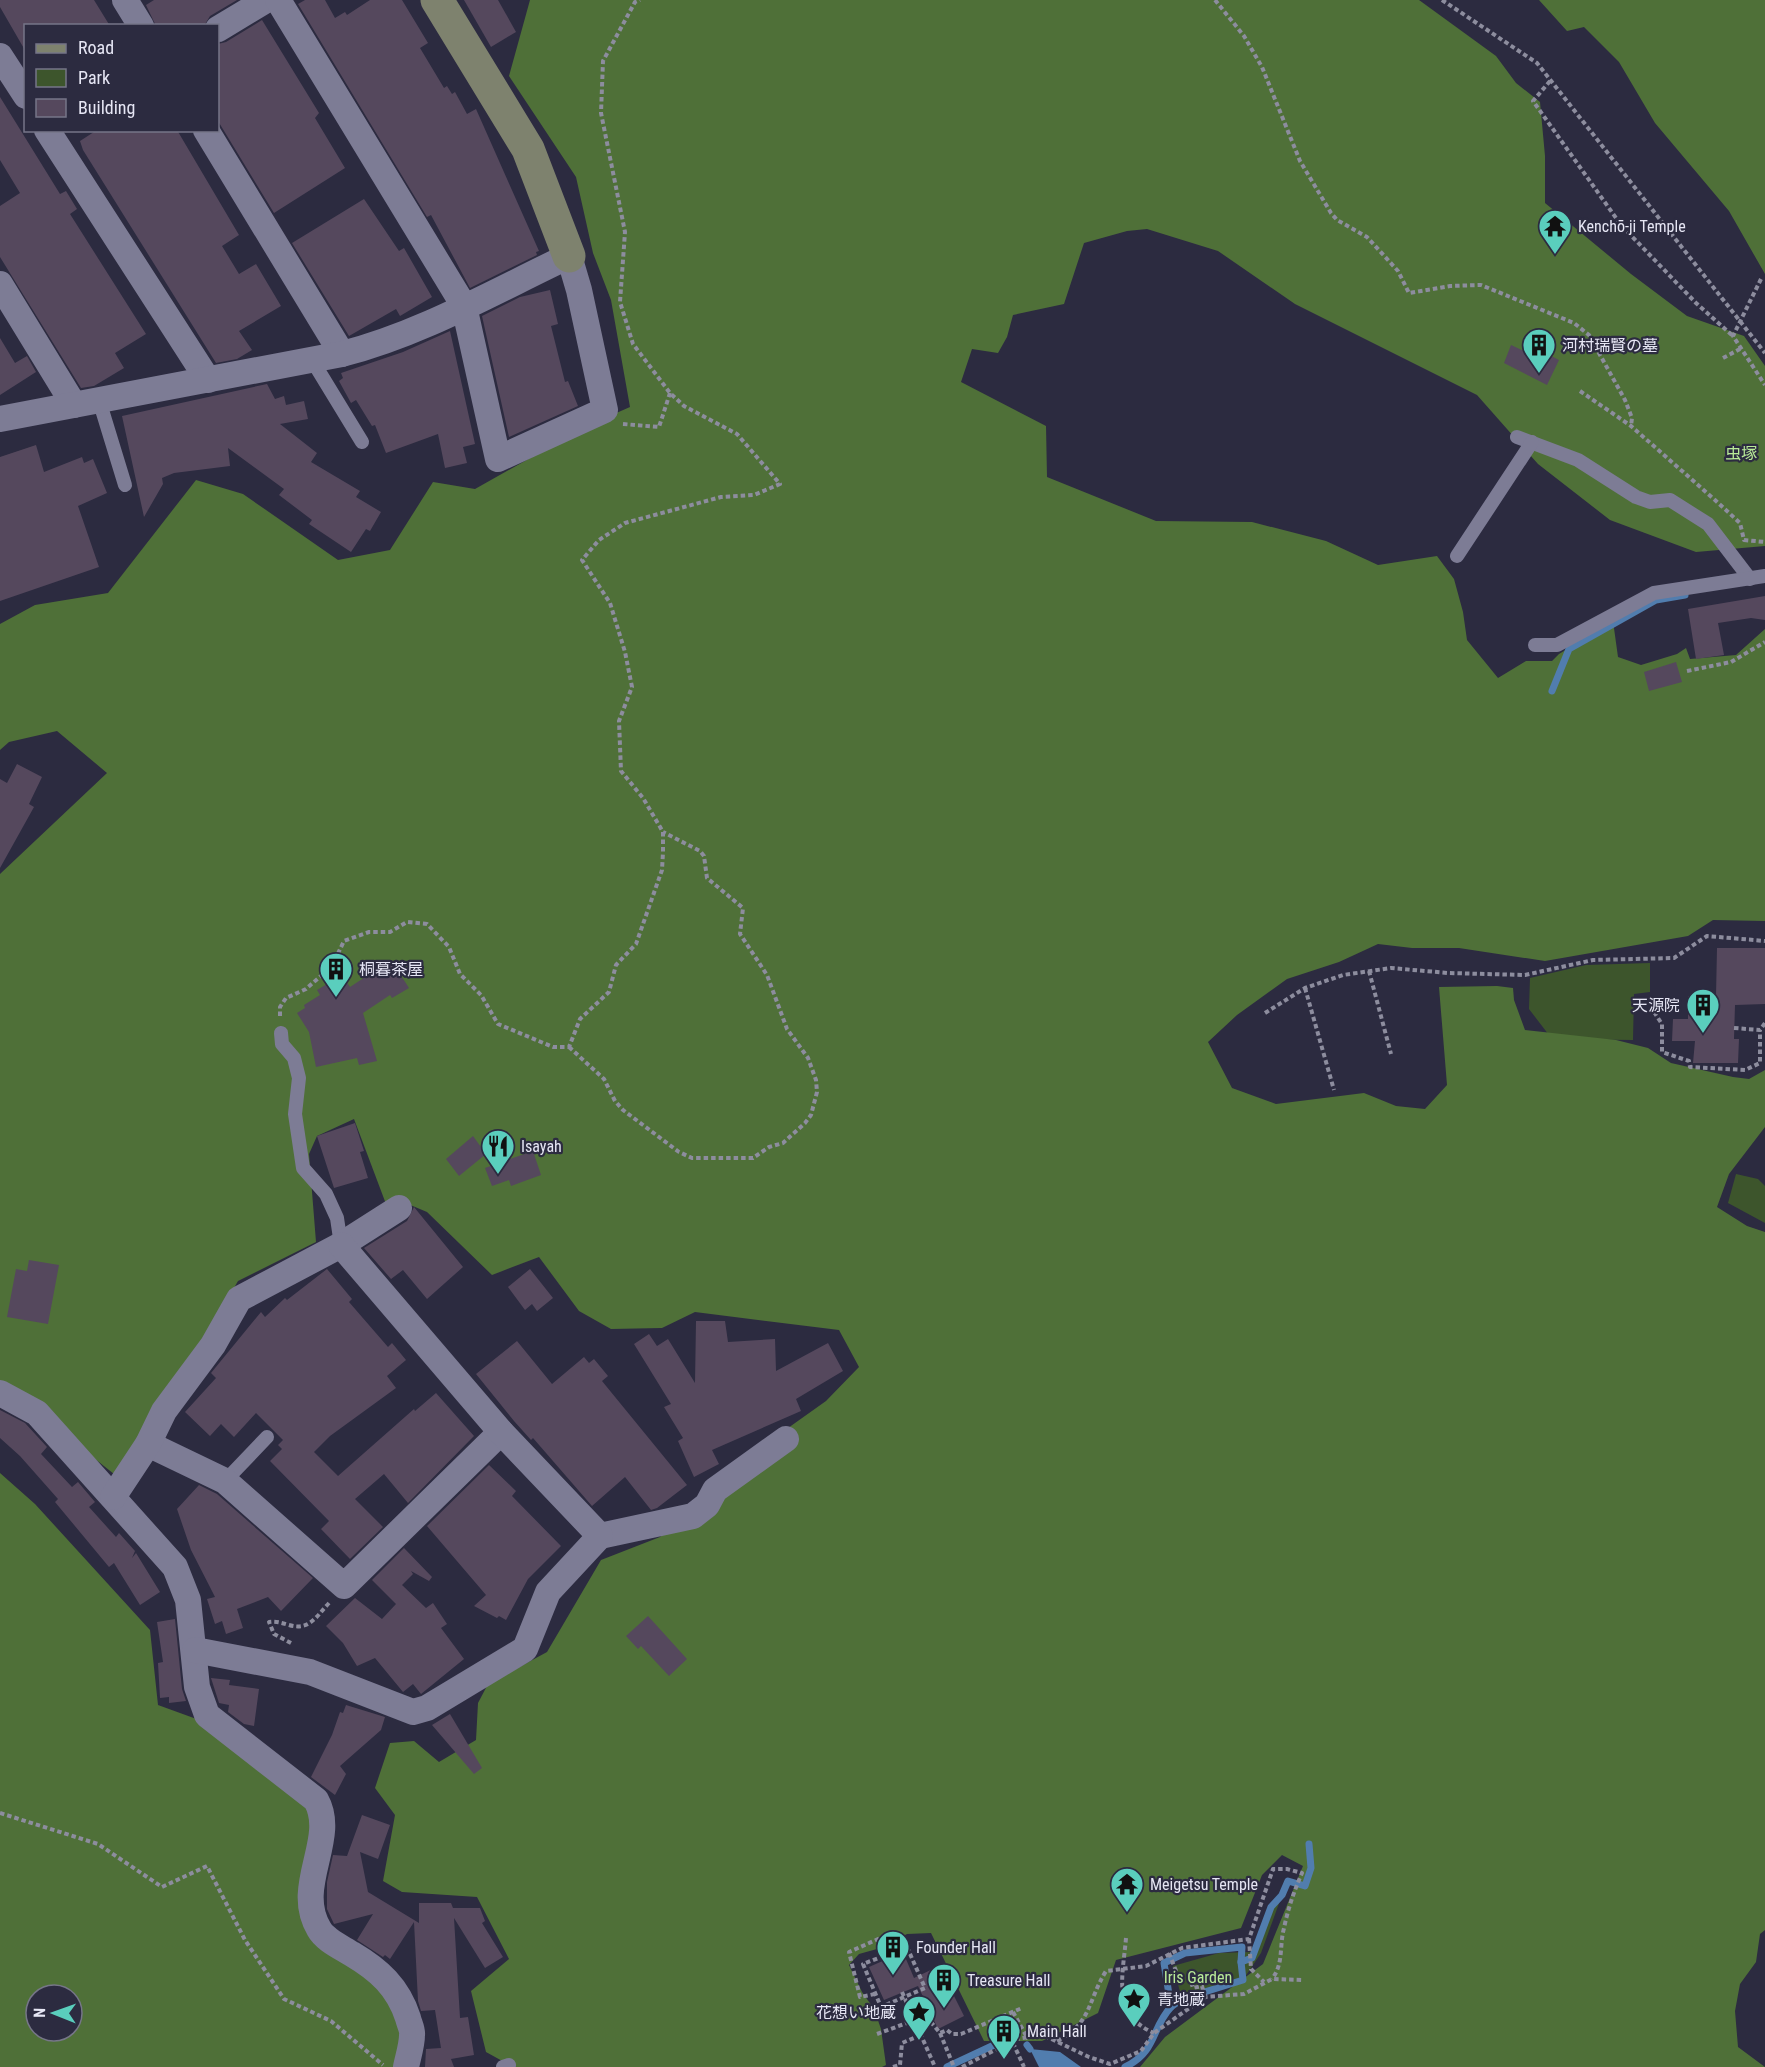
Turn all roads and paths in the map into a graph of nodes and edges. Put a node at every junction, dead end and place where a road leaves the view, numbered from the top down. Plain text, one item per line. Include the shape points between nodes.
1 (125, 0) edge
2 (266, 0) edge
3 (278, 0) edge
4 (436, 0) edge
5 (640, 0) edge
6 (1215, 0) edge
7 (1442, 0) edge
8 (140, 24) edge
9 (219, 28) edge
10 (0, 56) edge
11 (1550, 81) junction
12 (24, 93) edge
13 (50, 132) edge
14 (207, 132) edge
15 (569, 256) junction
16 (1761, 279) dead end
17 (0, 284) edge
18 (464, 306) junction
19 (1742, 322) junction
20 (1733, 336) junction
21 (1740, 349) junction
22 (1765, 353) edge
23 (342, 354) junction
24 (1723, 358) dead end
25 (312, 360) junction
26 (208, 380) junction
27 (1765, 385) edge
28 (1580, 391) dead end
29 (670, 393) junction
30 (99, 400) junction
31 (74, 405) junction
32 (0, 419) edge
33 (624, 425) dead end
34 (1631, 426) junction
35 (1517, 437) dead end
36 (362, 442) dead end
37 (1532, 442) junction
38 (125, 485) dead end
39 (1765, 542) edge
40 (1457, 556) dead end
41 (1765, 576) edge
42 (1750, 579) junction
43 (1765, 642) edge
44 (1535, 645) dead end
45 (1687, 671) dead end
46 (663, 832) junction
47 (1765, 941) edge
48 (1369, 971) junction
49 (1305, 988) junction
50 (1654, 1012) dead end
51 (1265, 1013) dead end
52 (1765, 1023) edge
53 (1734, 1028) dead end
54 (1760, 1030) junction
55 (281, 1033) joint
56 (568, 1047) junction
57 (1391, 1054) dead end
58 (1334, 1090) dead end
59 (399, 1208) dead end
60 (341, 1245) junction
61 (0, 1393) edge
62 (501, 1432) junction
63 (267, 1437) dead end
64 (786, 1439) dead end
65 (148, 1444) junction
66 (225, 1481) junction
67 (113, 1497) junction
68 (600, 1536) junction
69 (344, 1586) junction
70 (298, 1646) dead end
71 (195, 1650) junction
72 (0, 1814) edge
73 (885, 1936) dead end
74 (1126, 1938) dead end
75 (1249, 1939) junction
76 (1169, 1953) junction
77 (1123, 1970) junction
78 (1272, 1979) junction
79 (1303, 1980) dead end
80 (1264, 1982) junction
81 (902, 1992) dead end
82 (875, 1994) junction
83 (1205, 1997) junction
84 (905, 1999) junction
85 (1022, 2008) dead end
86 (1013, 2012) junction
87 (915, 2020) junction
88 (994, 2020) junction
89 (917, 2026) junction
90 (940, 2033) junction
91 (1154, 2033) junction
92 (877, 2034) dead end
93 (921, 2035) junction
94 (1028, 2039) junction
95 (1058, 2042) junction
96 (1013, 2043) junction
97 (1007, 2045) junction
98 (934, 2061) edge
99 (397, 2064) edge
100 (1110, 2065) edge
101 (893, 2067) edge
102 (954, 2067) edge
103 (962, 2067) edge
104 (1024, 2067) edge

1 - 8 street
2 - 9 street
3 - 18 street
4 - 15 street via 528,149
5 - 29 path via 635,2 603,61 601,113 625,232 620,302 633,344
6 - 34 path via 1244,36 1262,67 1308,178 1337,220 1367,237 1398,271 1409,293 1481,285 1574,323 1589,335 1625,400
7 - 11 path via 1537,63
10 - 12 street
11 - 19 path
11 - 20 path via 1533,101 1622,225
13 - 26 street
14 - 23 street
15 - 18 street
15 - 18 street via 605,410 498,459
16 - 19 path
17 - 31 street
18 - 23 street via 380,345
19 - 20 path
19 - 22 path
20 - 21 path
21 - 24 path
21 - 27 path
23 - 25 street
25 - 26 street
25 - 36 lane
26 - 30 street
28 - 34 path
29 - 33 path via 658,427
29 - 46 path via 684,406 737,434 780,484 754,495 722,497 625,523 599,540 582,560 610,603 632,687 619,721 621,771
30 - 31 street
30 - 38 lane
31 - 32 street
34 - 39 path via 1740,523 1743,540
35 - 37 lane
37 - 40 lane
37 - 42 lane via 1578,460 1636,497 1650,502 1670,500 1708,524
41 - 42 lane
42 - 44 lane via 1654,593 1557,645
43 - 45 path via 1731,662
46 - 56 path via 662,870 636,944 616,965 609,992 580,1019
46 - 56 path via 700,851 707,878 743,908 740,934 767,975 787,1029 814,1070 817,1092 810,1115 791,1138 759,1156 692,1158 634,1120 615,1101 604,1079
47 - 48 path via 1707,936 1674,958 1593,960 1526,975 1414,969
48 - 49 path
48 - 57 path
49 - 51 path
49 - 58 path
50 - 54 path via 1662,1024 1662,1052 1689,1061 1690,1067 1745,1070 1760,1063
52 - 54 path
53 - 54 path
55 - 56 path via 280,1006 292,993 321,978 332,966 344,941 369,932 390,932 412,921 428,924 448,947 460,974 481,995 498,1024 553,1047
55 - 60 lane via 282,1044 294,1058 299,1078 295,1114 303,1168 326,1194 337,1218
59 - 60 street
60 - 62 street
60 - 65 street via 239,1299 208,1354 164,1411
61 - 67 street via 37,1413
62 - 68 street
62 - 69 street
63 - 66 lane
64 - 68 street via 715,1490 707,1505 693,1516
65 - 66 street
65 - 67 street
66 - 69 street
67 - 71 street via 175,1567 188,1600
68 - 71 street via 548,1592 525,1649 427,1708 413,1712 310,1672
69 - 70 path via 306,1627 269,1622 274,1634
71 - 99 street via 197,1687 207,1715 316,1800 323,1812 309,1899 311,1913 320,1931 380,1972 404,2005 413,2034
72 - 99 path via 98,1844 162,1887 207,1866 244,1940 284,1999 332,2021 382,2067
73 - 82 path via 849,1952 860,1997
74 - 77 path
75 - 76 path
75 - 78 path via 1273,1869 1302,1873 1283,1930 1280,1968
75 - 80 path via 1251,1969
76 - 77 path via 1146,1966
76 - 83 path via 1180,1981 1190,1978 1193,1988 1202,1986
77 - 91 path via 1127,2013
77 - 95 path via 1106,1971 1084,2021
78 - 79 path
78 - 80 path
80 - 83 path via 1244,1994
81 - 84 path
82 - 84 path via 881,2007
82 - 84 path via 863,1964 907,1947 925,1988
83 - 91 path
84 - 87 path
85 - 86 path
86 - 88 path
86 - 94 path
87 - 89 path
87 - 92 path
88 - 90 path via 961,2034 947,2030
88 - 97 path
89 - 90 path via 930,2021
89 - 93 path
90 - 102 path
91 - 100 path via 1141,2051
93 - 98 path
93 - 101 path via 902,2043 900,2064
94 - 95 path via 1043,2035
94 - 96 path via 1016,2039
95 - 100 path
96 - 97 path
96 - 104 path
97 - 103 path

